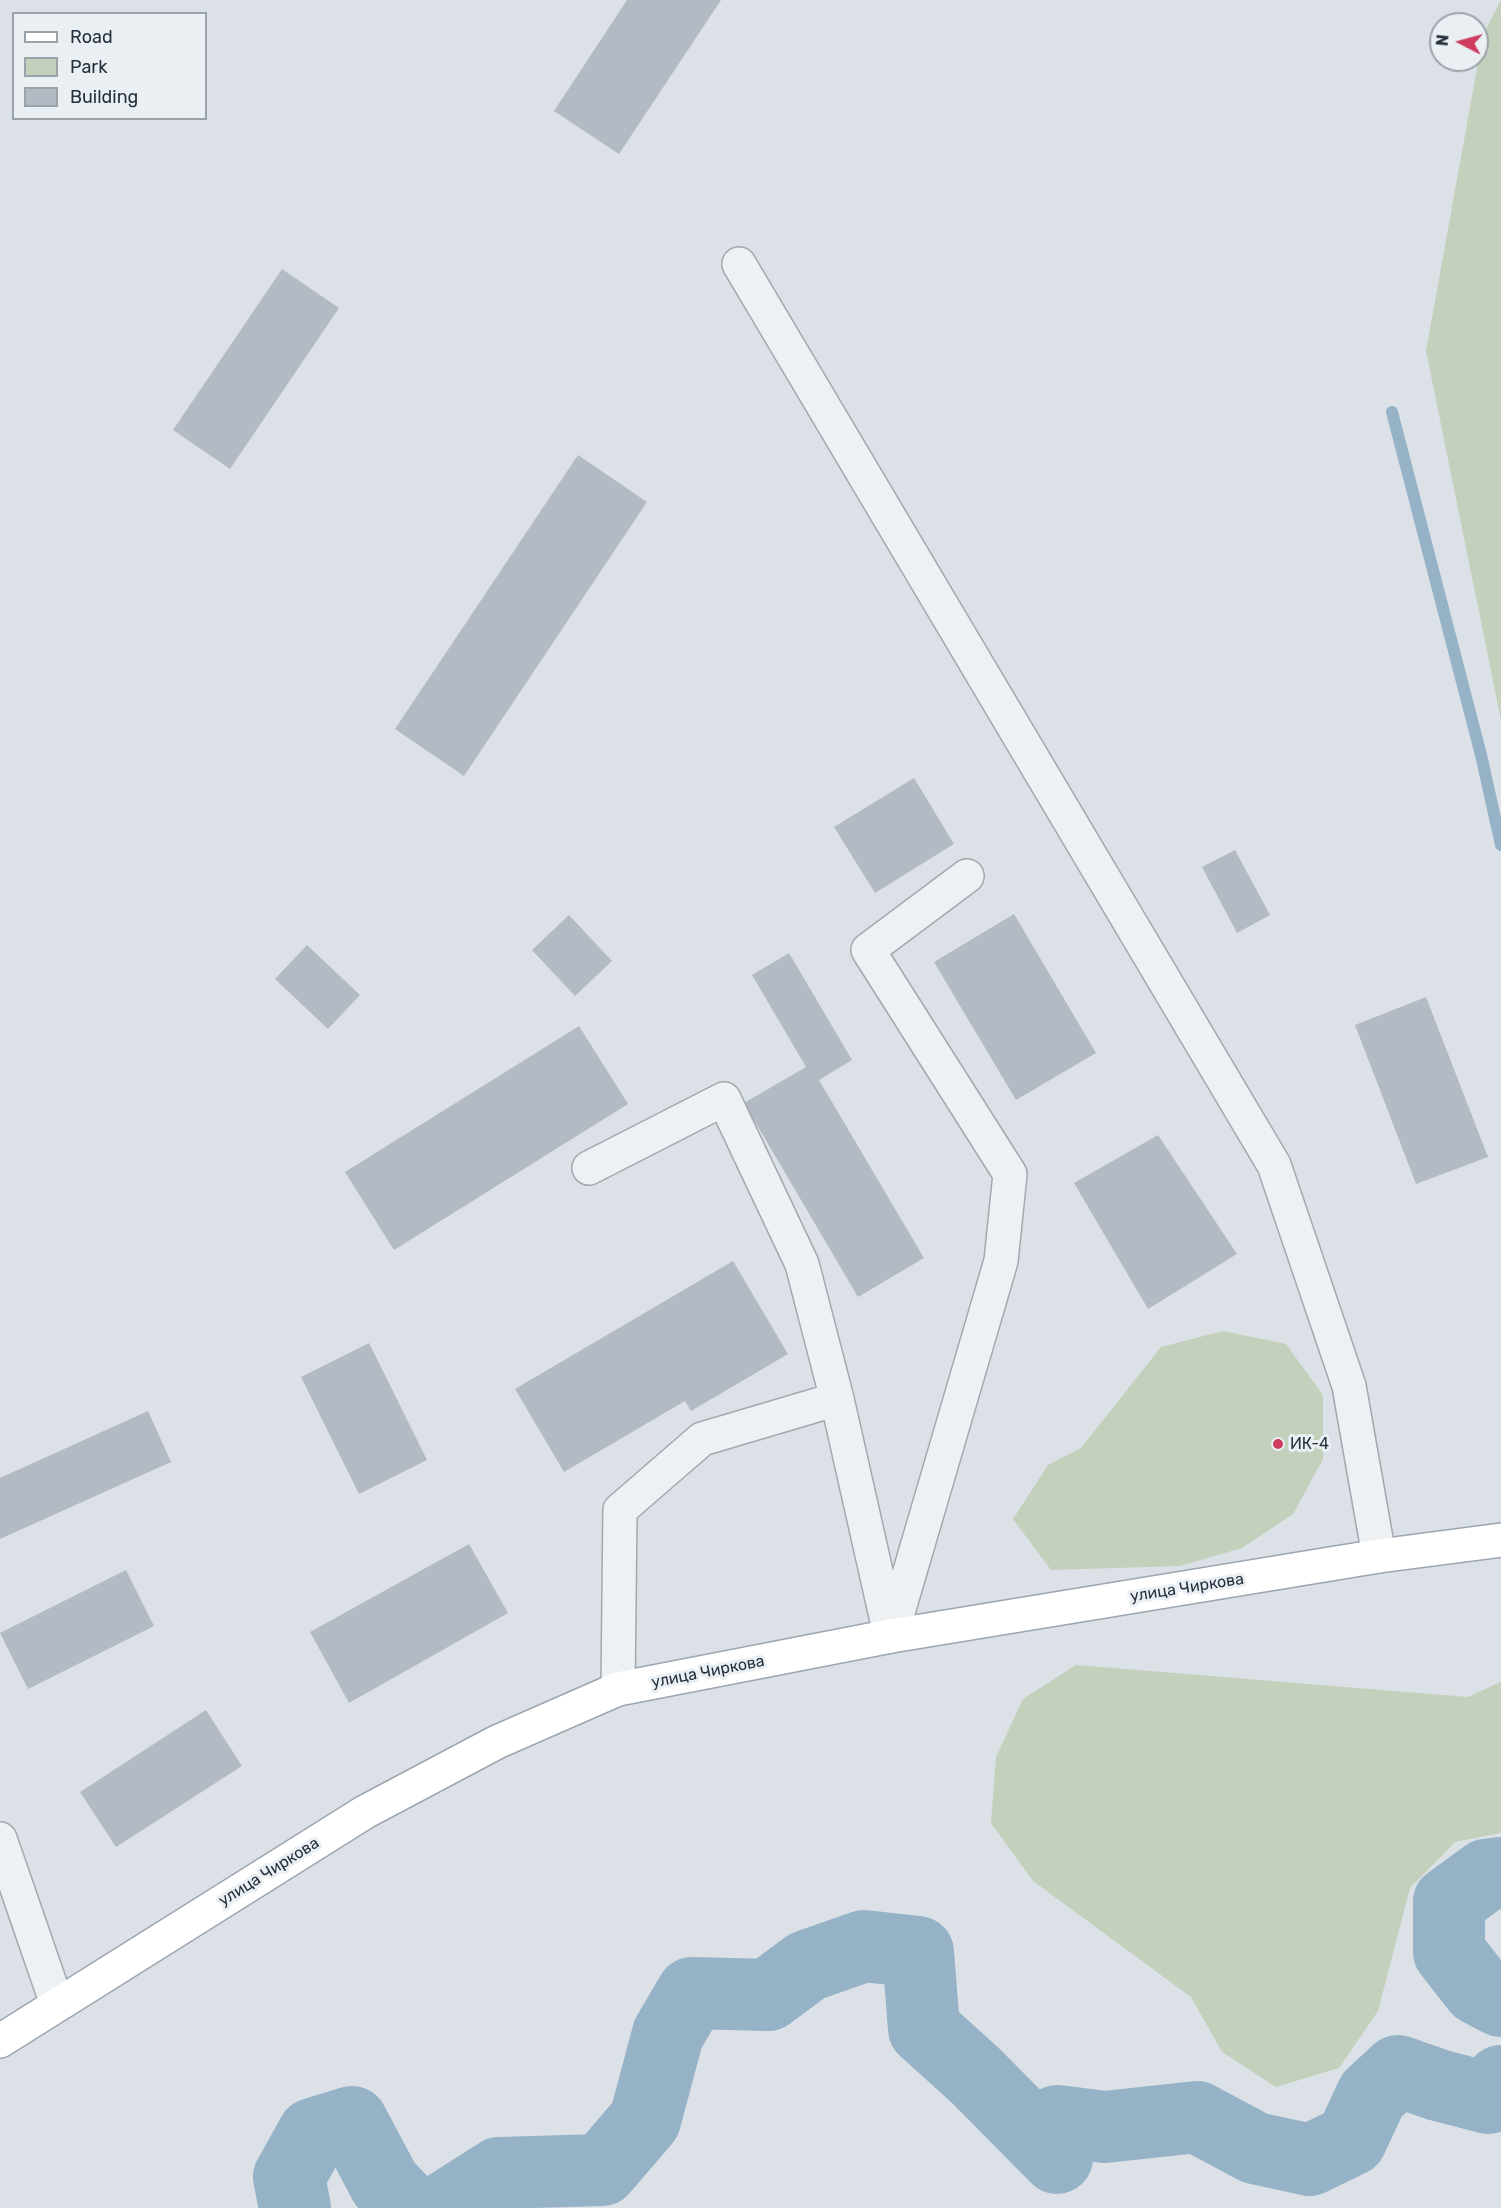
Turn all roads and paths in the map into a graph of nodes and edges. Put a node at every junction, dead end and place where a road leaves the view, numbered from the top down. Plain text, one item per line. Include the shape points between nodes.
1 (739, 264) dead end
2 (967, 876) dead end
3 (589, 1168) dead end
4 (837, 1399) junction
5 (1501, 1540) edge
6 (1379, 1556) junction
7 (891, 1636) junction
8 (618, 1689) junction
9 (0, 1839) edge
10 (57, 2004) junction
11 (0, 2041) edge

1 - 6 lane via 1274,1165 1349,1386
2 - 7 lane via 868,950 1010,1174 1001,1261
3 - 4 lane via 724,1100 802,1264
4 - 7 lane
4 - 8 lane via 702,1439 620,1510
5 - 6 main road, улица Чиркова
6 - 7 main road, улица Чиркова
7 - 8 main road, улица Чиркова
8 - 10 main road, улица Чиркова via 497,1742 365,1812
9 - 10 lane
10 - 11 main road, улица Чиркова

